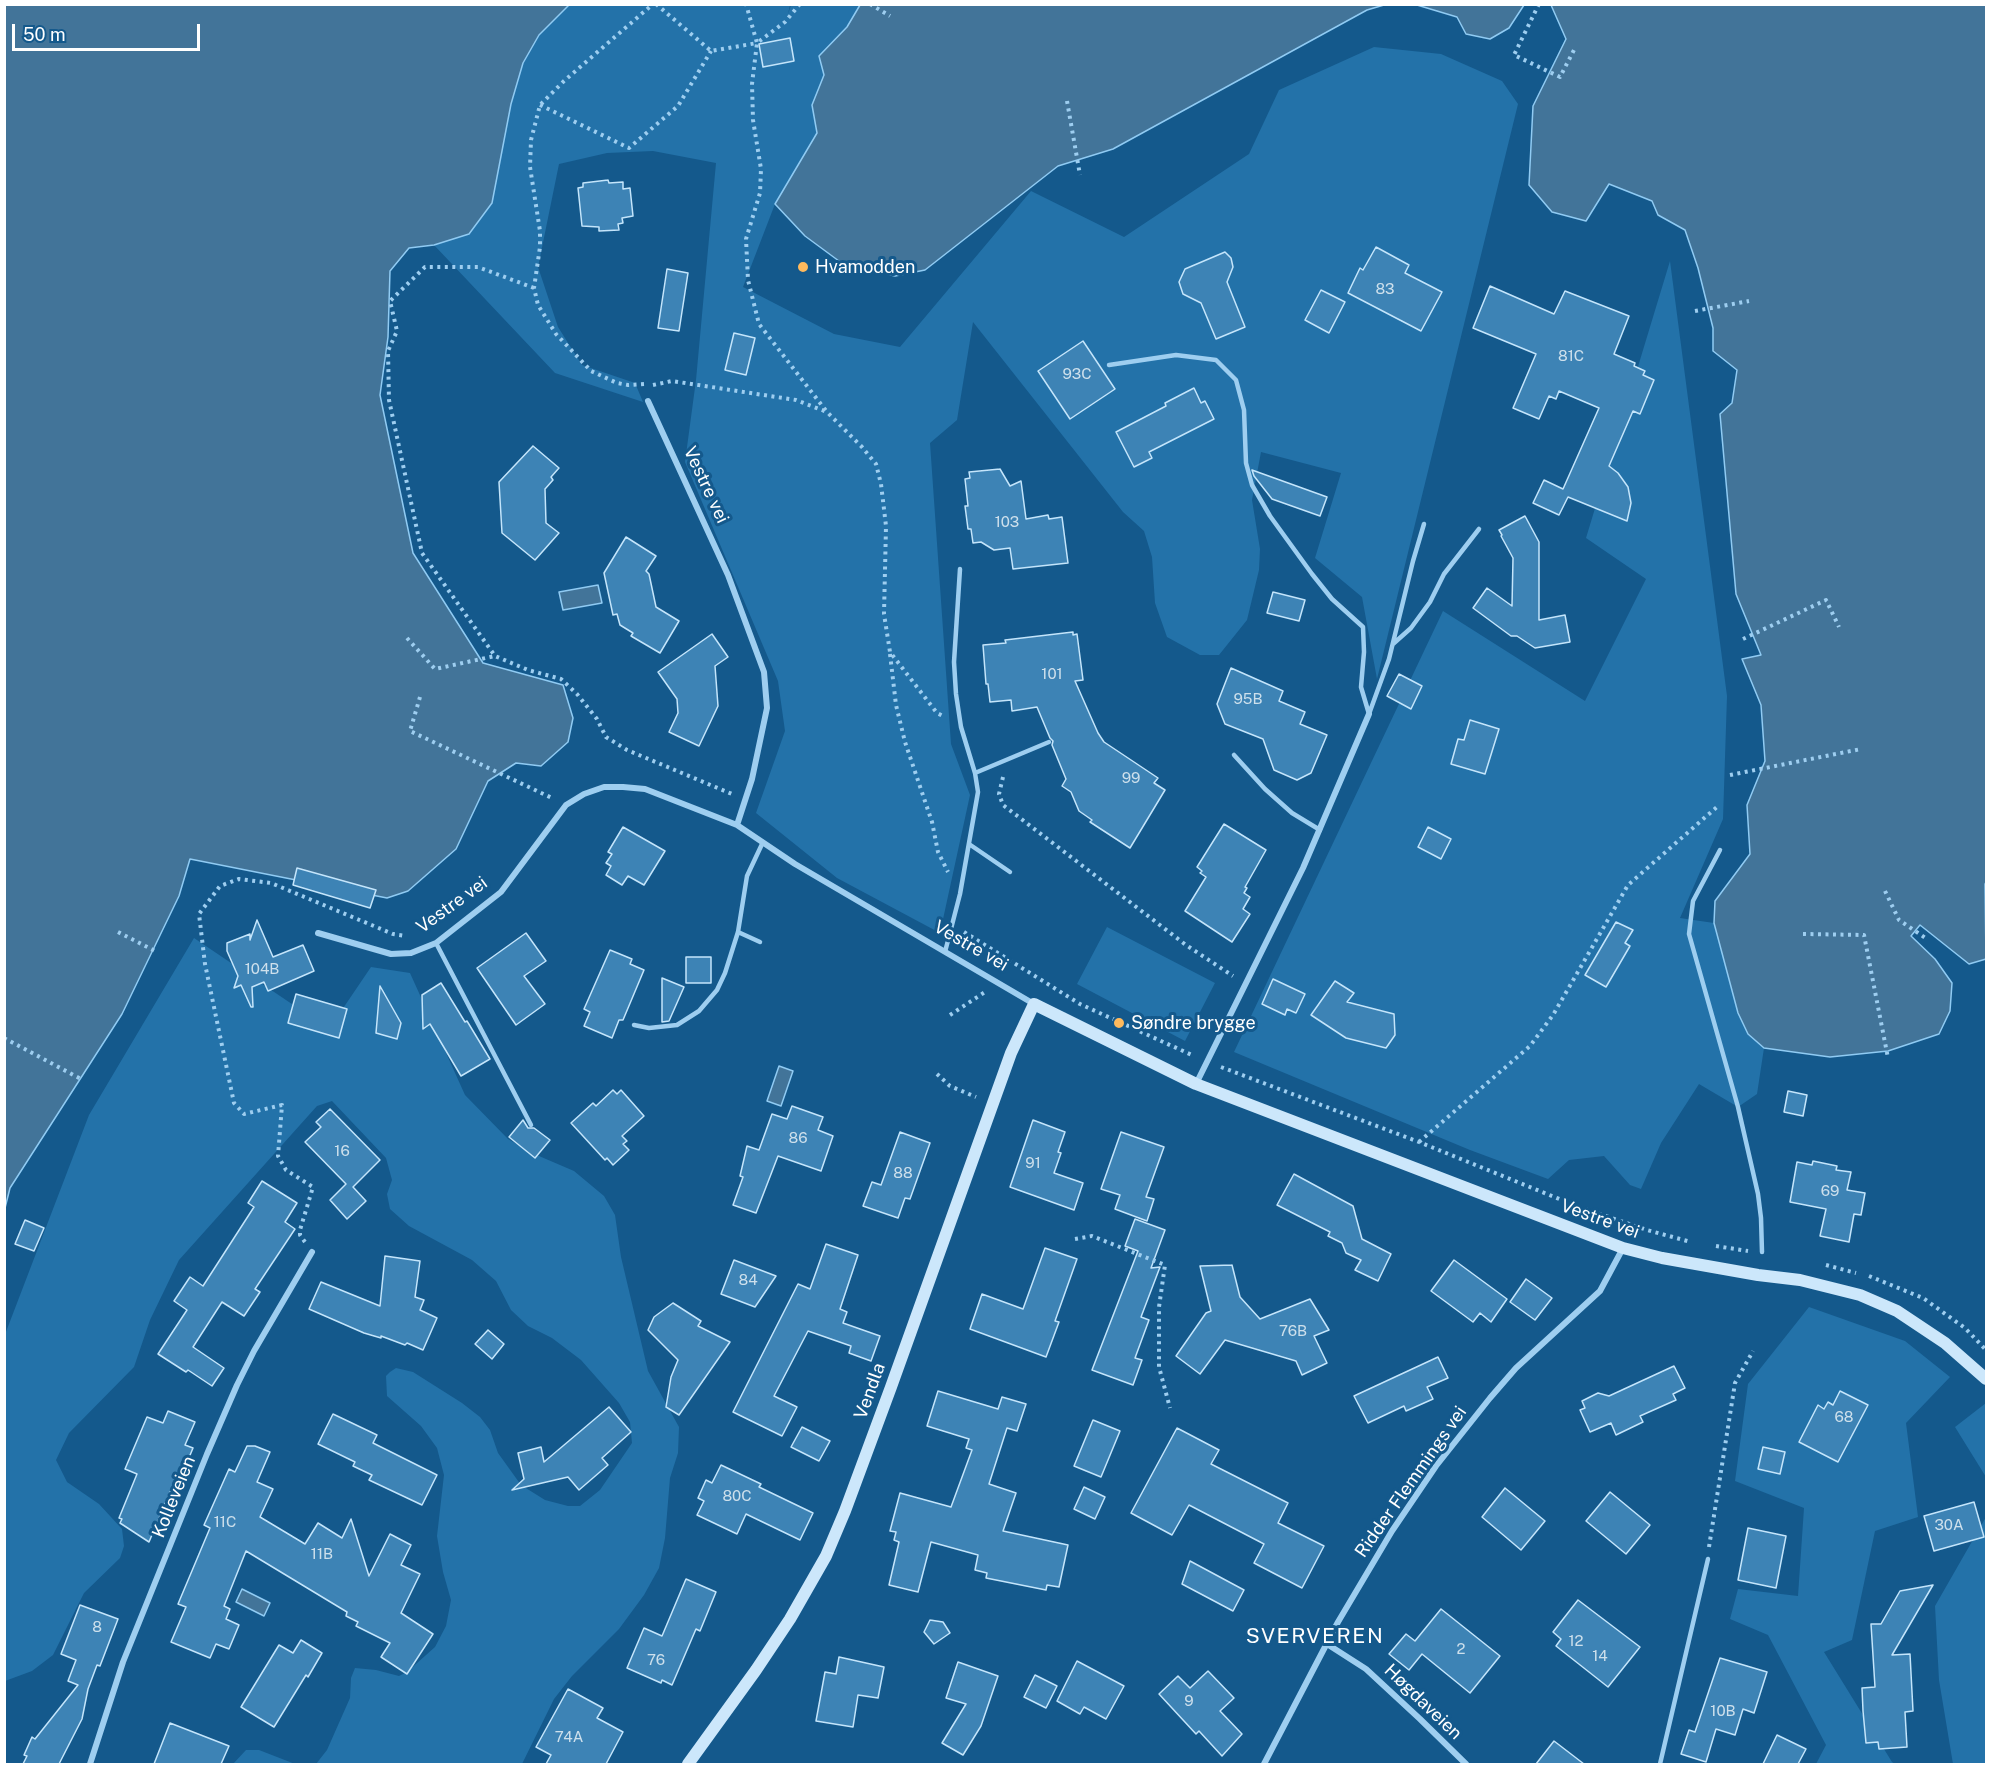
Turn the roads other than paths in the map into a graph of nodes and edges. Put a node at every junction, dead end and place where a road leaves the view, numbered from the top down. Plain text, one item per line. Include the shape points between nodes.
1 (1109, 365) dead end
2 (648, 401) dead end
3 (1424, 525) dead end
4 (1479, 529) dead end
5 (960, 569) dead end
6 (1393, 644) junction
7 (1369, 714) junction
8 (1049, 742) dead end
9 (1234, 754) dead end
10 (975, 772) junction
11 (737, 825) junction
12 (1320, 830) junction
13 (763, 842) junction
14 (969, 844) junction
15 (1720, 850) dead end
16 (1010, 872) dead end
17 (318, 933) dead end
18 (738, 933) junction
19 (760, 942) dead end
20 (436, 943) junction
21 (945, 952) junction
22 (1034, 1004) junction
23 (634, 1025) dead end
24 (1196, 1084) junction
25 (531, 1125) dead end
26 (1623, 1248) junction
27 (312, 1252) dead end
28 (1762, 1252) road end
29 (1986, 1379) edge
30 (1708, 1559) road end
31 (1327, 1644) junction
32 (90, 1764) edge
33 (688, 1764) edge
34 (1264, 1764) edge
35 (1466, 1764) edge
36 (1660, 1764) edge

1 - 7 lane via 1176,355 1216,360 1236,380 1244,410 1246,463 1252,485 1312,574 1363,627 1360,687
2 - 11 street, Vestre vei via 728,575 764,672 767,708
3 - 6 lane
4 - 6 lane via 1444,574 1411,628
5 - 10 lane via 954,662 956,694
6 - 7 lane
7 - 12 street
8 - 10 lane
9 - 12 lane via 1292,813
10 - 14 lane via 978,792
11 - 13 street, Vestre vei
11 - 20 street, Vestre vei via 645,789 604,787 584,794 566,805 501,892
12 - 24 street
13 - 18 lane via 747,876
13 - 21 street, Vestre vei
14 - 16 lane
14 - 21 lane
15 - 28 lane via 1693,901 1689,934 1758,1194
17 - 20 street, Vestre vei via 391,954 411,953
18 - 19 lane
18 - 23 lane via 717,990 699,1011 677,1025
20 - 25 lane
21 - 22 street, Vestre vei
22 - 24 street, Vestre vei
22 - 33 street, Vendla via 1011,1053 891,1387 825,1556 778,1636
24 - 26 street, Vestre vei
26 - 29 street, Vestre vei via 1860,1294 1897,1311 1945,1343
26 - 31 street, Ridder Flemmings vei via 1600,1291 1516,1368 1436,1466 1392,1531
27 - 32 street, Kolleveien via 254,1351 207,1454 123,1662
30 - 36 lane
31 - 34 street, Ridder Flemmings vei
31 - 35 street, Høgdaveien via 1366,1669

